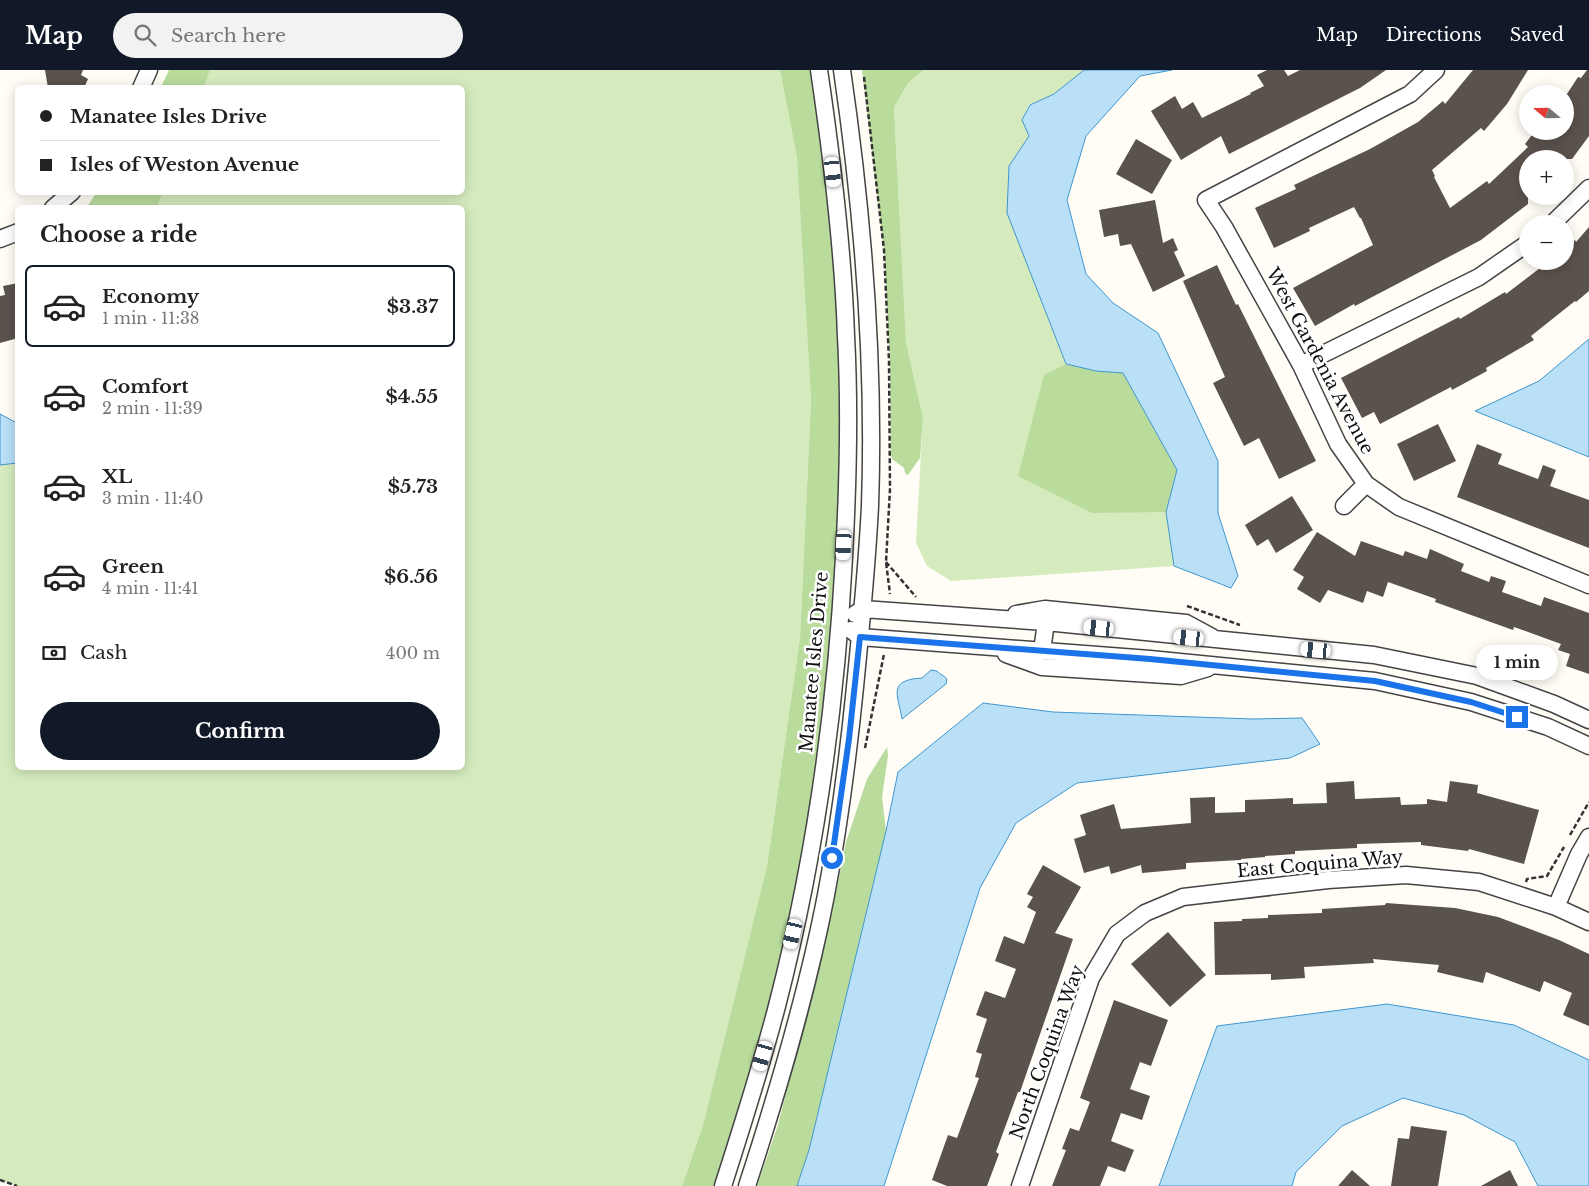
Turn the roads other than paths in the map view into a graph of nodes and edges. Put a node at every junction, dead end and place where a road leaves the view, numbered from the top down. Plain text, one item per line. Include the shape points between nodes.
1 (149, 70) edge
2 (819, 70) edge
3 (842, 70) edge
4 (1436, 70) edge
5 (142, 85) edge
6 (1589, 188) edge
7 (68, 195) edge
8 (57, 205) edge
9 (1561, 215) edge
10 (15, 233) edge
11 (0, 239) edge
12 (1519, 249) edge
13 (1301, 366) junction
14 (1366, 484) junction
15 (1344, 506) dead end
16 (1589, 585) edge
17 (863, 608) junction
18 (992, 619) junction
19 (1046, 622) junction
20 (840, 623) junction
21 (1153, 627) junction
22 (860, 637) junction
23 (988, 646) junction
24 (1042, 651) junction
25 (1150, 659) junction
26 (1218, 666) junction
27 (1589, 720) edge
28 (1589, 746) edge
29 (1589, 837) edge
30 (1556, 907) junction
31 (1589, 922) edge
32 (1117, 934) joint
33 (722, 1186) edge
34 (747, 1186) edge
35 (1020, 1186) edge

1 - 5 street
2 - 20 street, Manatee Isles Drive via 840,243 846,336 848,487
3 - 17 street via 863,241 868,340 870,506
4 - 13 street, West Gardenia Avenue via 1410,94 1206,200
6 - 9 street
7 - 8 street
10 - 11 street
12 - 13 street via 1479,277
13 - 14 street, West Gardenia Avenue via 1338,444
14 - 15 street
14 - 16 street, West Gardenia Avenue via 1399,507
17 - 18 street
17 - 20 street
17 - 22 street
18 - 19 street
18 - 21 street via 1046,609
19 - 21 street
19 - 24 street
20 - 22 street
20 - 33 street, Manatee Isles Drive via 829,736 802,898 749,1106
21 - 25 street
21 - 27 street via 1218,641 1374,655 1477,676
22 - 23 street
22 - 34 street via 826,897 779,1087
23 - 24 street
23 - 26 street via 1042,667 1181,676
24 - 25 street
25 - 26 street
26 - 28 street via 1375,681 1471,702 1548,727
29 - 30 street
30 - 31 street, East Coquina Way
30 - 32 street, East Coquina Way via 1480,882 1406,875 1183,897 1144,913
32 - 35 street, North Coquina Way via 1091,978

